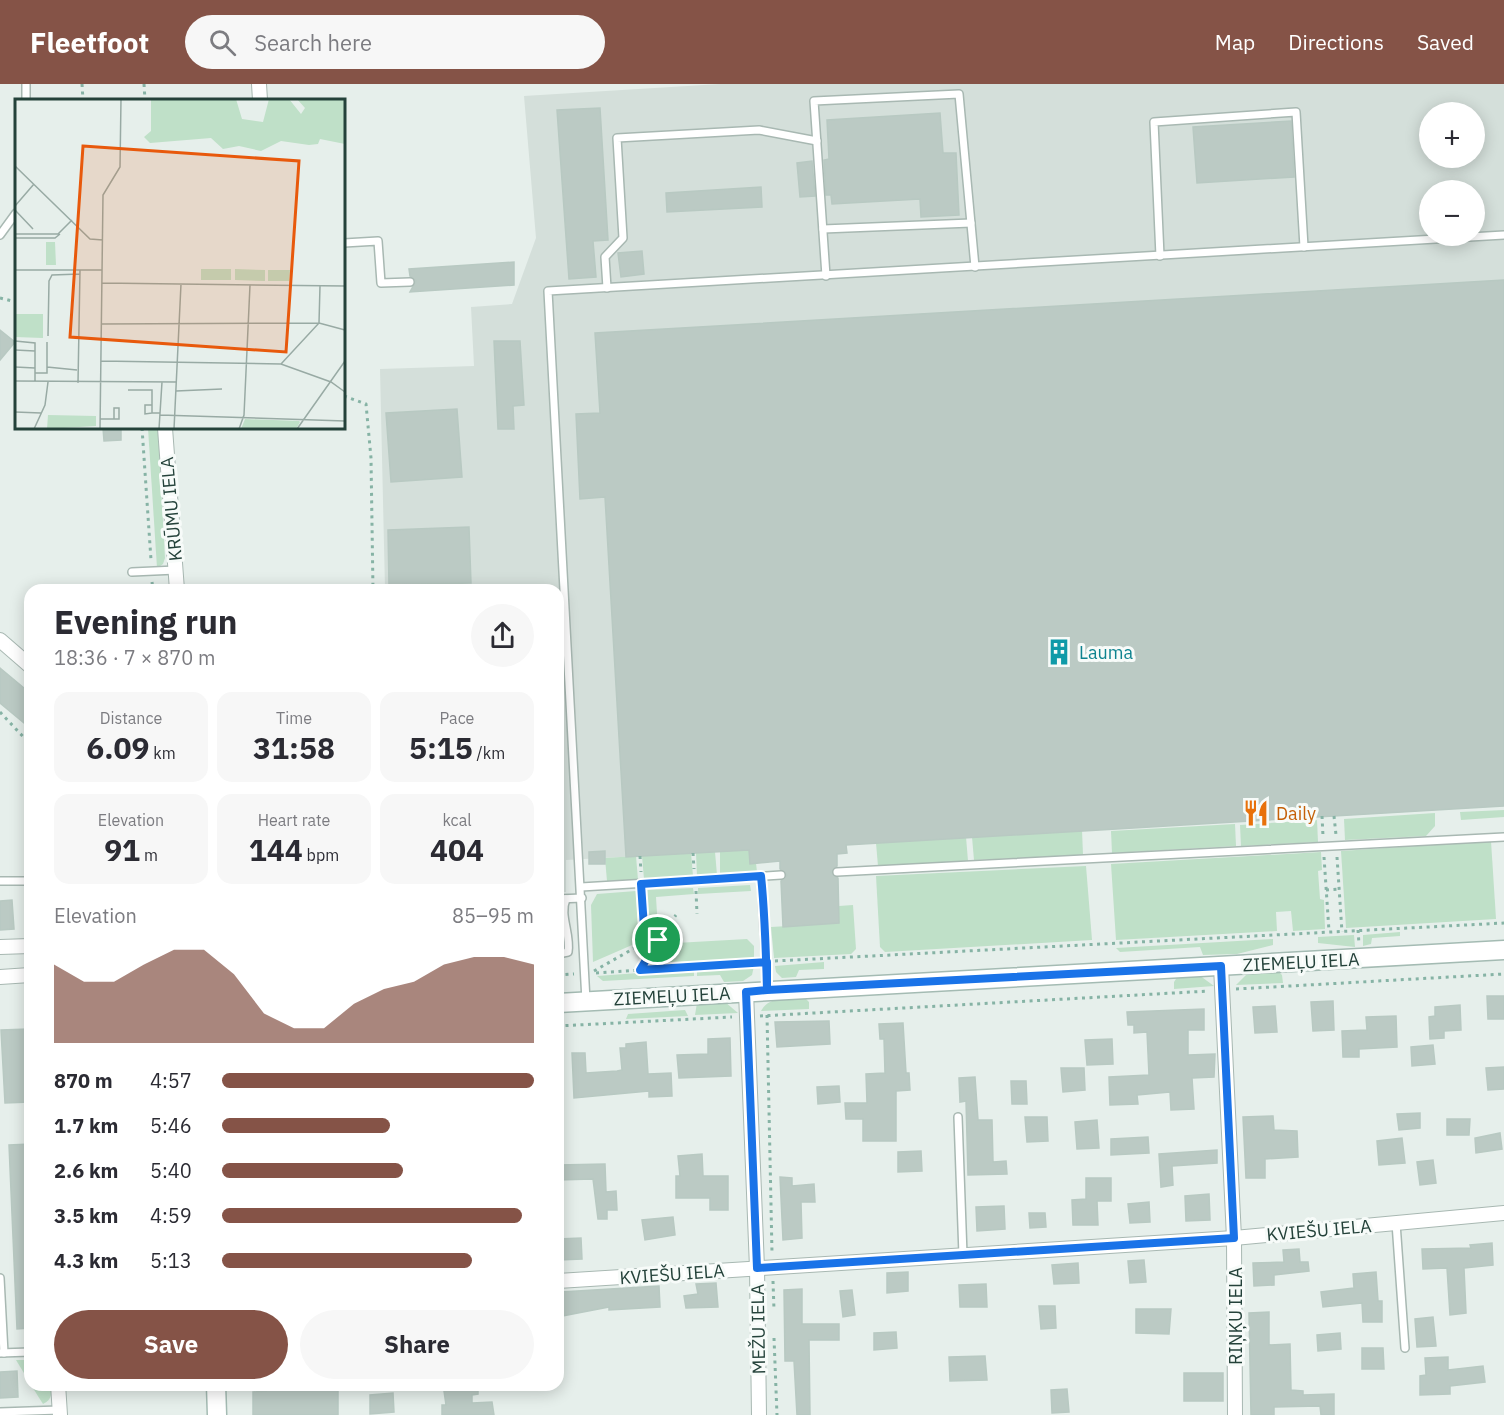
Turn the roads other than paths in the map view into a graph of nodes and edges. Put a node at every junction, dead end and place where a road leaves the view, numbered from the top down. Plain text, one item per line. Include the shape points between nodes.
1 (259, 84) edge
2 (260, 99) edge
3 (817, 141) junction
4 (15, 214) edge
5 (971, 223) junction
6 (823, 229) junction
7 (0, 235) edge
8 (1504, 235) edge
9 (345, 243) edge
10 (1304, 247) junction
11 (1160, 256) junction
12 (975, 267) junction
13 (826, 276) junction
14 (410, 282) dead end
15 (607, 288) junction
16 (165, 429) edge
17 (176, 570) junction
18 (132, 572) dead end
19 (177, 584) edge
20 (0, 640) edge
21 (24, 661) edge
22 (1504, 837) edge
23 (837, 872) dead end
24 (781, 875) dead end
25 (761, 876) junction
26 (0, 881) edge
27 (24, 881) edge
28 (581, 887) junction
29 (582, 898) junction
30 (566, 899) joint
31 (564, 904) edge
32 (564, 933) edge
33 (24, 945) edge
34 (0, 947) edge
35 (1504, 950) edge
36 (564, 953) edge
37 (1221, 966) junction
38 (24, 975) edge
39 (0, 977) edge
40 (767, 990) junction
41 (746, 992) junction
42 (586, 1002) junction
43 (564, 1003) edge
44 (958, 1117) dead end
45 (1504, 1213) edge
46 (1396, 1223) junction
47 (1234, 1238) junction
48 (963, 1255) junction
49 (757, 1268) junction
50 (0, 1278) edge
51 (564, 1281) edge
52 (1405, 1348) dead end
53 (24, 1352) edge
54 (2, 1353) edge
55 (58, 1391) edge
56 (216, 1391) edge
57 (0, 1412) edge
58 (59, 1413) edge
59 (217, 1415) edge
60 (759, 1415) edge
61 (1235, 1415) edge

1 - 2 street
3 - 5 lane via 814,101 959,94
3 - 6 lane
3 - 15 lane via 759,130 617,138 623,238 605,257
4 - 7 lane
5 - 6 lane
5 - 12 lane
6 - 13 lane
8 - 10 lane
9 - 14 lane via 378,241 381,283
10 - 11 lane
10 - 11 lane via 1296,112 1154,122
11 - 12 lane
12 - 13 lane
13 - 15 lane
15 - 28 lane via 548,291
16 - 17 street, KRŪMU IELA
17 - 18 lane
17 - 19 street, KRŪMU IELA
20 - 21 street
22 - 23 lane
24 - 25 lane
25 - 28 lane
25 - 40 lane
26 - 27 lane
28 - 29 lane
29 - 30 lane
29 - 42 lane
30 - 31 lane
32 - 36 lane via 568,952
33 - 34 street
35 - 37 street, ZIEMEĻU IELA
37 - 40 street, ZIEMEĻU IELA
37 - 47 street, RIŅĶU IELA
38 - 39 street
40 - 41 street, ZIEMEĻU IELA
41 - 42 street, ZIEMEĻU IELA
41 - 49 street, MEŽU IELA
42 - 43 street, ZIEMEĻU IELA
44 - 48 lane
45 - 46 street, KVIEŠU IELA
46 - 47 street, KVIEŠU IELA
46 - 52 lane
47 - 48 street, KVIEŠU IELA
47 - 61 street, RIŅĶU IELA
48 - 49 street, KVIEŠU IELA
49 - 51 street, KVIEŠU IELA
49 - 60 street, MEŽU IELA
50 - 54 lane
53 - 54 lane
55 - 58 street
56 - 59 street
57 - 58 lane

